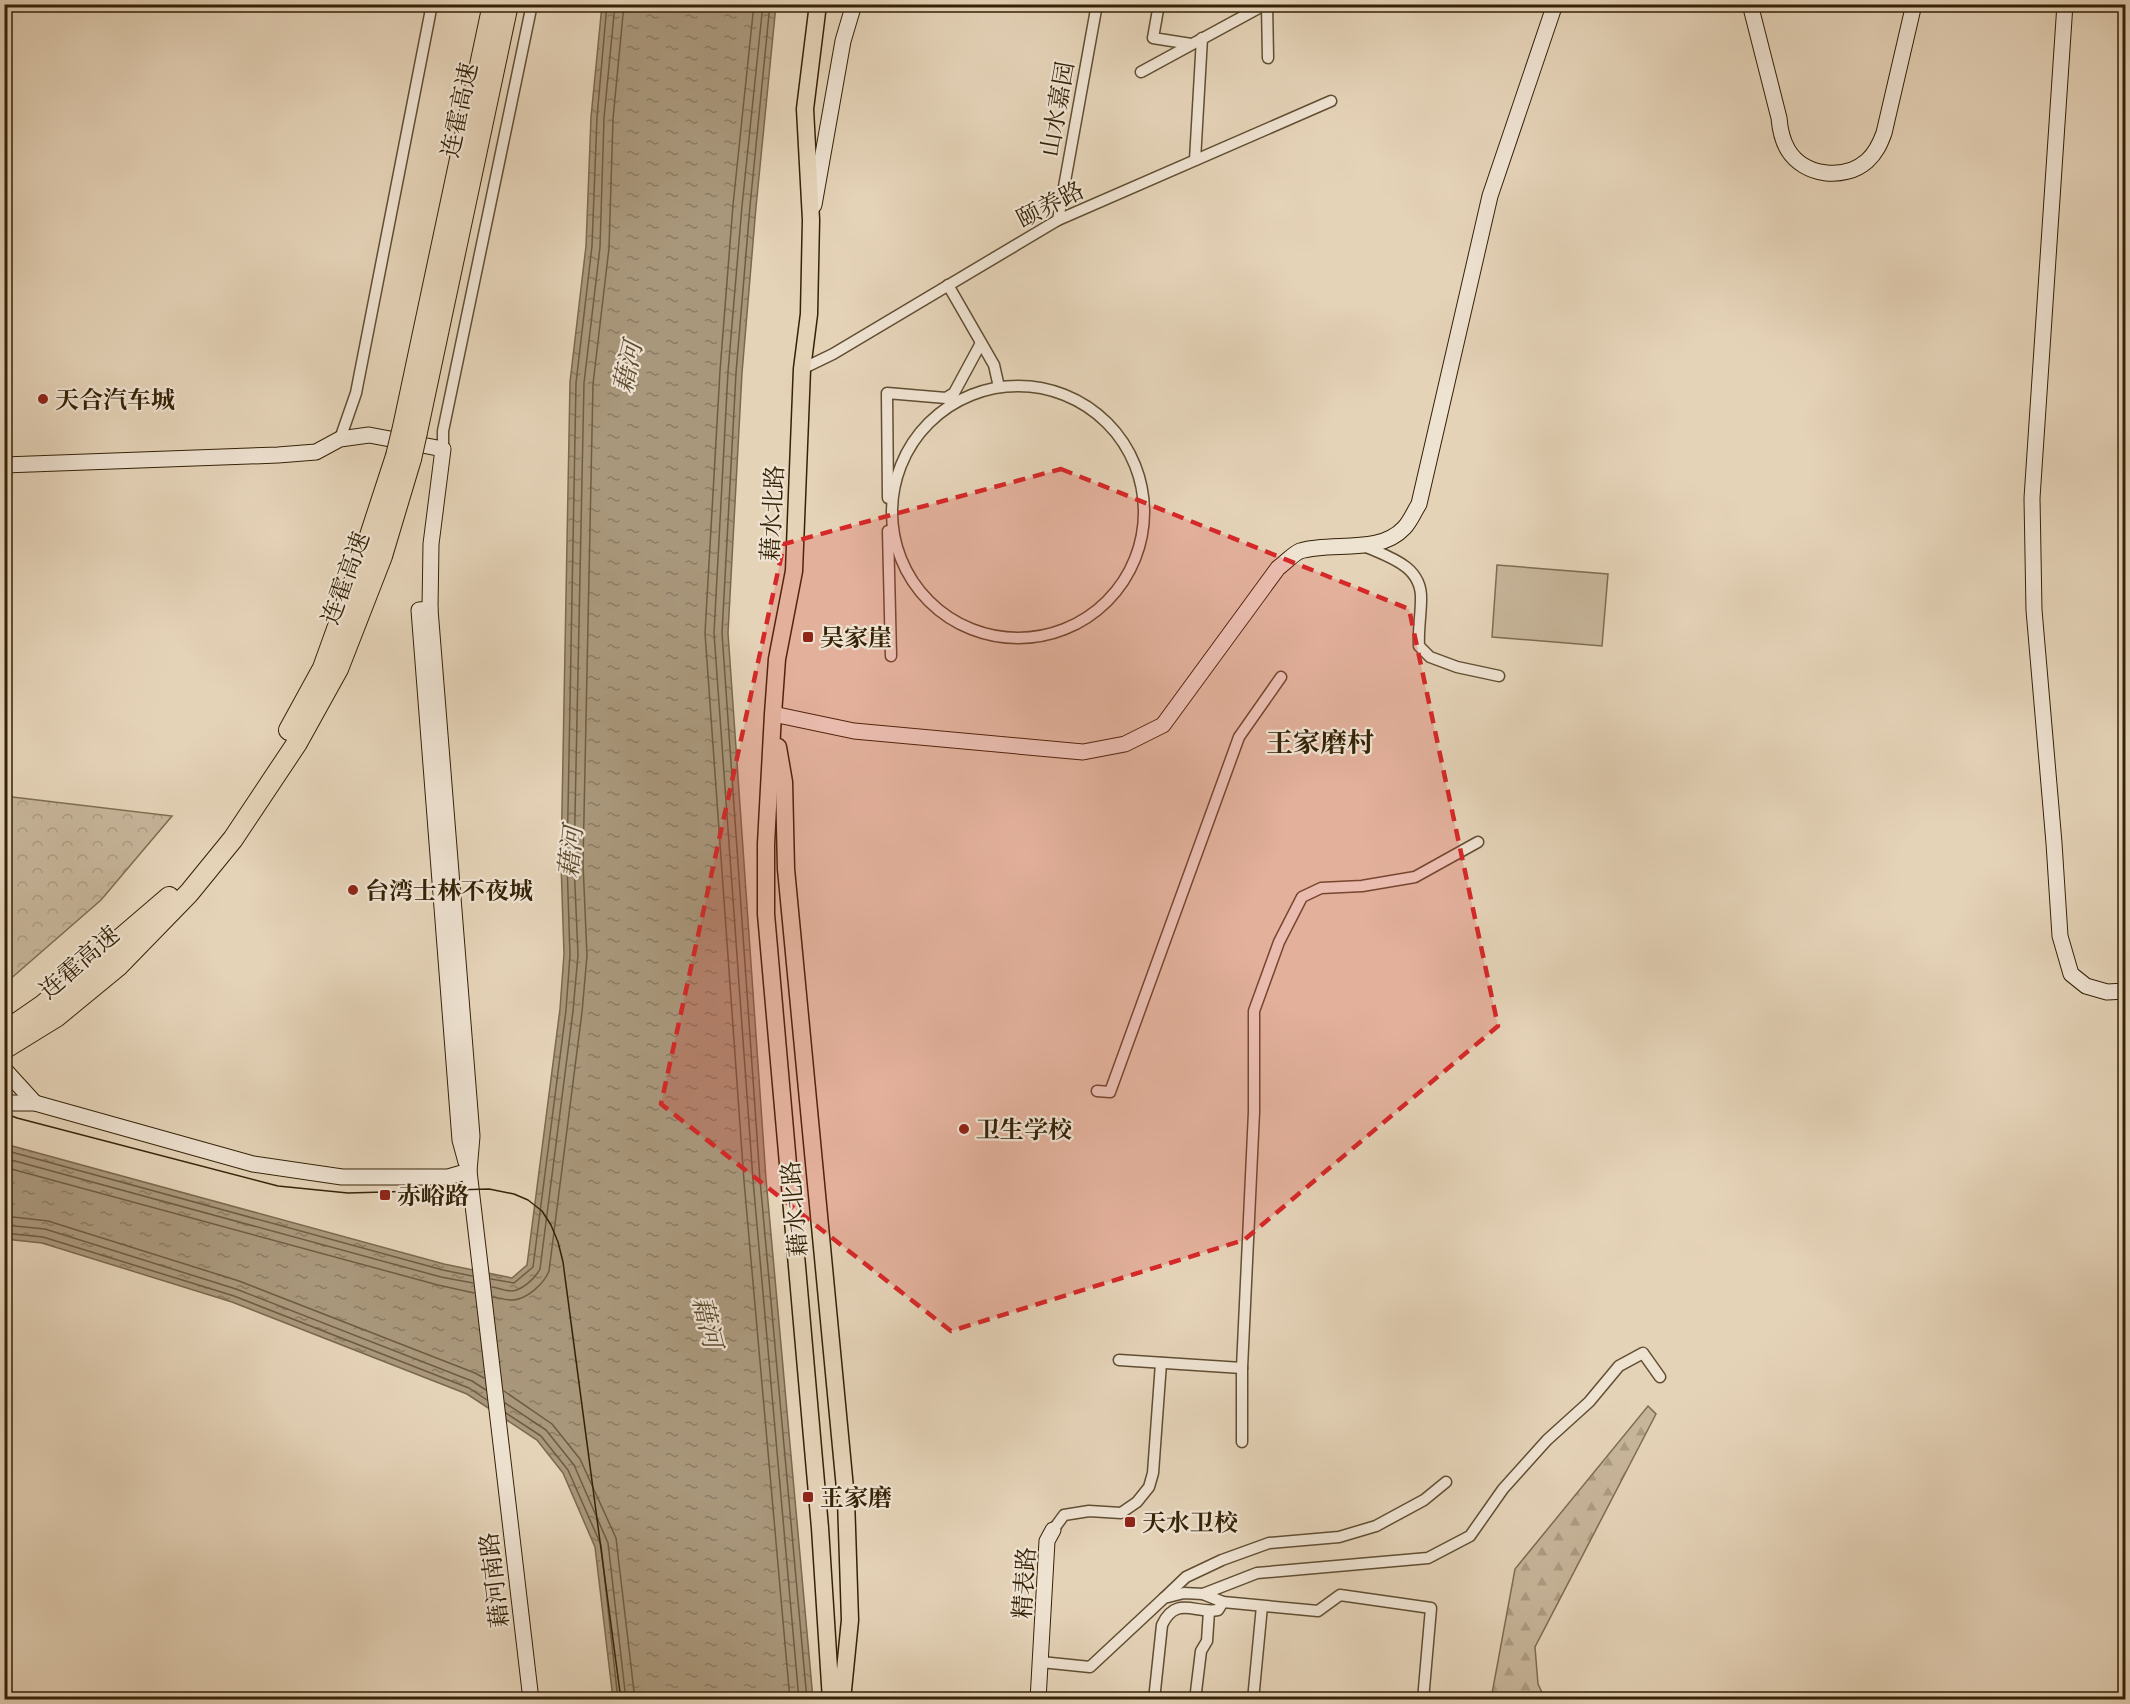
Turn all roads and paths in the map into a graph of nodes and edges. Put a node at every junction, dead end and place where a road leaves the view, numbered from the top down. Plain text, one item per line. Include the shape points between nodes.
1 (432, 4) edge
2 (493, 4) edge
3 (508, 4) edge
4 (532, 4) edge
5 (811, 4) edge
6 (818, 4) edge
7 (854, 4) edge
8 (1096, 4) edge
9 (1159, 4) edge
10 (1266, 4) edge
11 (1555, 4) edge
12 (1750, 4) edge
13 (1914, 4) edge
14 (2065, 4) edge
15 (1202, 38) junction
16 (1191, 44) junction
17 (1268, 58) dead end
18 (1141, 72) dead end
19 (1330, 101) dead end
20 (1195, 160) junction
21 (811, 220) junction
22 (1058, 220) junction
23 (948, 285) junction
24 (809, 314) junction
25 (981, 343) junction
26 (802, 369) junction
27 (999, 387) junction
28 (410, 430) junction
29 (340, 439) junction
30 (443, 449) junction
31 (4, 465) edge
32 (1363, 546) junction
33 (891, 656) dead end
34 (1499, 676) dead end
35 (1281, 677) dead end
36 (773, 714) junction
37 (1478, 842) dead end
38 (2126, 991) edge
39 (49, 1011) junction
40 (4, 1032) edge
41 (4, 1049) edge
42 (4, 1070) edge
43 (1097, 1091) dead end
44 (4, 1102) edge
45 (35, 1103) junction
46 (469, 1170) junction
47 (1119, 1360) dead end
48 (1161, 1363) junction
49 (1242, 1368) junction
50 (1660, 1377) dead end
51 (1242, 1442) dead end
52 (1446, 1482) dead end
53 (1053, 1530) joint
54 (1203, 1594) junction
55 (1164, 1598) junction
56 (1223, 1602) junction
57 (1262, 1606) junction
58 (1209, 1611) junction
59 (1041, 1662) junction
60 (531, 1700) edge
61 (831, 1700) edge
62 (842, 1700) edge
63 (1038, 1700) edge
64 (1154, 1700) edge
65 (1195, 1700) edge
66 (1252, 1700) edge
67 (1423, 1700) edge

1 - 29 street via 356,393
2 - 28 highway, 连霍高速
3 - 28 highway, 连霍高速
4 - 30 street via 443,431
5 - 24 main road, 藉水北路 via 796,107
6 - 21 main road, 藉水北路 via 805,109
7 - 21 street via 843,41
8 - 22 street, 山水嘉园
9 - 16 street via 1153,38
10 - 15 street
10 - 17 street
11 - 32 street via 1490,196 1419,504 1404,528 1391,538
12 - 13 street via 1781,136 1801,164 1834,174 1866,162 1877,149
14 - 38 street via 2032,498 2034,610 2060,936 2071,974 2086,986 2107,992
15 - 16 street
15 - 20 street
16 - 18 street
19 - 20 street, 颐养路
20 - 22 street, 颐养路
21 - 24 main road, 藉水北路
22 - 23 street, 颐养路
23 - 25 street
23 - 26 street, 颐养路
24 - 26 main road, 藉水北路
25 - 27 street via 994,365
25 - 33 street via 954,393 946,398 887,393
26 - 36 main road, 藉水北路 via 794,571 777,659
27 - 27 street via 954,402 915,439 901,463 894,490 893,531 909,576 940,612 976,631 1030,638 1082,621 1121,584 1139,547 1144,520 1143,492 1126,448 1095,412 1072,397 1047,388
28 - 39 highway, 连霍高速, bridge via 403,458 363,557 331,668 266,776 178,890
29 - 30 street via 369,435
29 - 31 street via 316,452 278,455
30 - 46 street, 藉河南路 via 431,544 430,609 418,610 459,1132
32 - 34 street via 1403,564 1420,582 1419,646 1430,657
32 - 36 street via 1299,551 1278,568 1163,725 1125,744 1083,752 855,731
35 - 43 street via 1239,737 1110,1092
36 - 61 main road, 藉水北路 via 766,914 819,1513
36 - 62 main road, 藉水北路 via 784,782 786,869 846,1498 850,1620
37 - 49 street via 1415,877 1321,888 1302,897 1279,942 1254,1011 1254,1112
39 - 40 highway, 连霍高速
39 - 41 highway, 连霍高速
42 - 45 street
44 - 45 street
45 - 46 street via 253,1164 342,1177 448,1177
46 - 60 street, 藉河南路
47 - 48 street
48 - 49 street
48 - 53 street, 精表路 via 1149,1487 1121,1513 1089,1511 1064,1515
49 - 51 street
50 - 54 street via 1643,1353 1619,1366 1503,1489 1470,1536 1428,1558 1257,1573
52 - 55 street via 1424,1500 1376,1526 1339,1537 1269,1543 1186,1577
53 - 59 street, 精表路 via 1047,1541
54 - 55 street
54 - 56 street
55 - 59 street via 1090,1667
56 - 57 street
56 - 58 street via 1218,1610
57 - 66 street
57 - 67 street via 1318,1611 1340,1595 1431,1608
58 - 64 street via 1185,1607 1166,1618
58 - 65 street
59 - 63 street, 精表路

